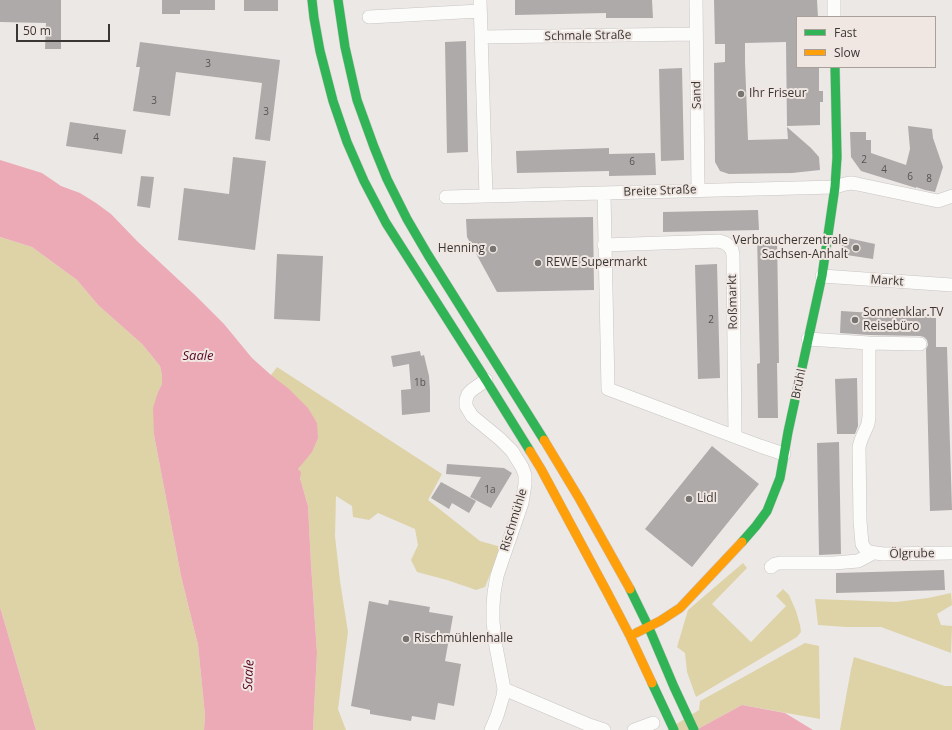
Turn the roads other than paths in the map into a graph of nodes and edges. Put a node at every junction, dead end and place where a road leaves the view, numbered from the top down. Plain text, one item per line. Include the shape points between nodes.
1 (312, 0) edge
2 (338, 0) edge
3 (696, 0) edge
4 (834, 0) edge
5 (480, 6) edge
6 (834, 16) edge
7 (368, 17) dead end
8 (696, 34) junction
9 (480, 37) junction
10 (835, 68) edge
11 (835, 187) junction
12 (698, 190) junction
13 (604, 193) junction
14 (446, 196) dead end
15 (486, 196) junction
16 (952, 196) edge
17 (604, 245) junction
18 (822, 276) junction
19 (952, 285) edge
20 (808, 339) junction
21 (869, 343) junction
22 (920, 344) dead end
23 (486, 380) junction
24 (736, 436) junction
25 (784, 454) junction
26 (872, 553) junction
27 (952, 553) edge
28 (771, 567) dead end
29 (649, 628) junction
30 (630, 636) junction
31 (504, 689) junction
32 (653, 723) dead end
33 (490, 730) edge
34 (604, 730) edge
35 (634, 730) edge
36 (674, 730) edge
37 (694, 730) edge

1 - 23 main road via 320,51 333,102 364,181 386,223
2 - 29 main road via 357,100 387,179 428,255 579,498
3 - 8 street, Sand
4 - 6 street
5 - 7 street
5 - 9 street
8 - 9 street, Schmale Straße
8 - 12 street, Sand
9 - 15 street
10 - 11 main road, Brühl
11 - 12 street, Breite Straße
11 - 16 street via 857,184 938,201
11 - 18 main road, Brühl
12 - 13 street, Breite Straße
13 - 15 street, Breite Straße
13 - 17 street
14 - 15 street, Breite Straße
17 - 24 street via 608,389
17 - 24 street, Roßmarkt via 719,241 732,250
18 - 19 street, Markt
18 - 20 main road, Brühl
20 - 21 street
20 - 25 main road, Brühl
21 - 22 street
21 - 26 street via 869,416 859,447 860,522 862,544
23 - 30 main road via 541,469
23 - 31 street, Rischmühle via 468,394 466,406 472,416 512,451 522,467 526,484 497,576 493,606 496,648
24 - 25 street
25 - 29 main road, Brühl via 774,494 767,511 756,526 680,608
26 - 27 street, Ölgrube
26 - 28 street via 858,561 780,563
29 - 30 main road, Brühl
29 - 37 main road
30 - 36 main road
31 - 33 street, Rischmühle via 497,716
31 - 34 street
32 - 35 street

